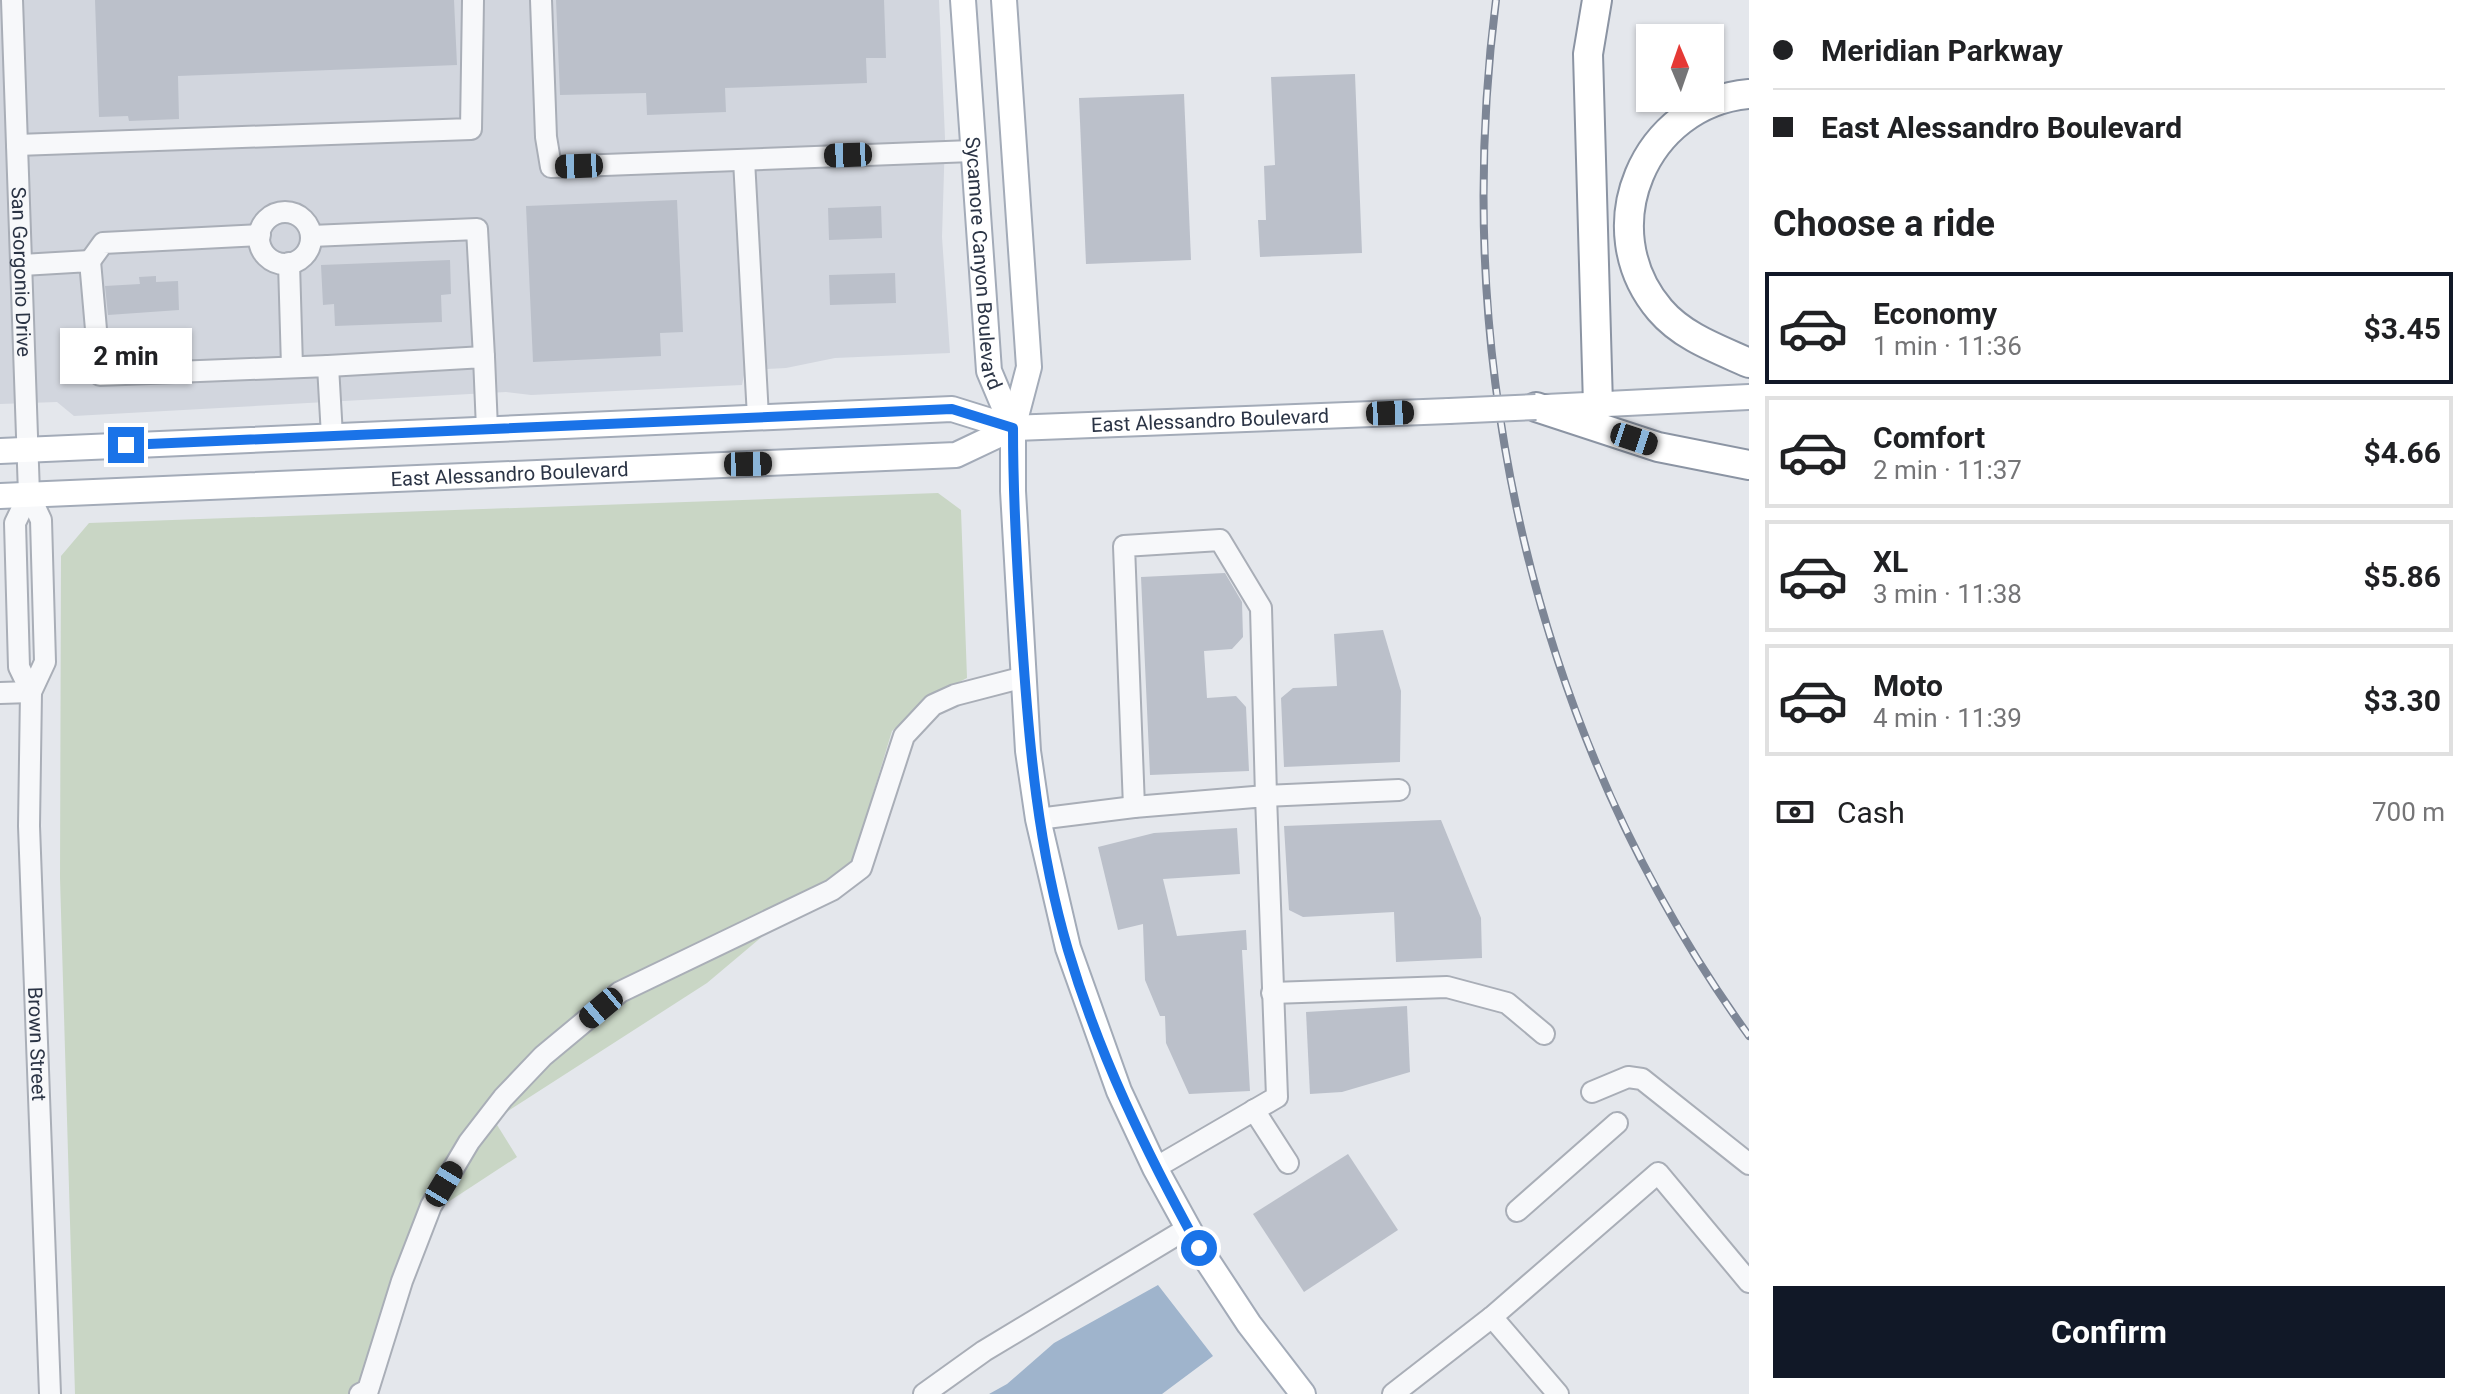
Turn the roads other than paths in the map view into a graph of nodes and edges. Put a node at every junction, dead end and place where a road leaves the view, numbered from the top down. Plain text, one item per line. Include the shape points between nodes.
1 (12, 0) edge
2 (473, 0) edge
3 (541, 0) edge
4 (963, 0) edge
5 (1004, 0) edge
6 (1597, 0) edge
7 (1749, 94) edge
8 (11, 137) edge
9 (972, 151) junction
10 (744, 160) junction
11 (260, 235) junction
12 (311, 236) junction
13 (90, 261) junction
14 (289, 263) junction
15 (22, 265) junction
16 (484, 357) junction
17 (1749, 363) edge
18 (328, 366) junction
19 (292, 367) junction
20 (1749, 397) edge
21 (1598, 405) junction
22 (1536, 407) junction
23 (758, 417) junction
24 (1013, 428) junction
25 (487, 429) junction
26 (332, 436) junction
27 (28, 449) junction
28 (0, 451) edge
29 (1749, 465) edge
30 (29, 494) junction
31 (0, 496) edge
32 (1024, 677) junction
33 (31, 692) junction
34 (0, 693) edge
35 (1399, 790) dead end
36 (1266, 796) junction
37 (1134, 807) junction
38 (1038, 819) junction
39 (1272, 993) junction
40 (1544, 1034) dead end
41 (1592, 1092) dead end
42 (1254, 1110) junction
43 (1617, 1123) dead end
44 (1288, 1163) dead end
45 (1749, 1164) edge
46 (1155, 1168) junction
47 (1517, 1211) dead end
48 (1188, 1228) junction
49 (1749, 1282) edge
50 (1492, 1317) junction
51 (50, 1394) edge
52 (360, 1394) edge
53 (924, 1394) edge
54 (1303, 1394) edge
55 (1393, 1394) edge
56 (1558, 1394) edge

1 - 8 street, San Gorgonio Drive
2 - 8 street via 471,129
3 - 10 street via 551,167
4 - 9 main road, Sycamore Canyon Boulevard
5 - 24 main road, Sycamore Canyon Boulevard via 1029,367
6 - 21 highway via 1588,54
7 - 17 highway via 1696,109 1668,129 1637,176 1628,221 1637,269 1661,311 1703,343
8 - 15 street, San Gorgonio Drive
9 - 10 street
9 - 24 main road, Sycamore Canyon Boulevard via 989,371
10 - 23 street
11 - 12 street via 267,220 281,212 298,215
11 - 13 street via 103,243
11 - 14 street via 268,256
12 - 14 street via 308,251
12 - 16 street via 477,229
13 - 15 street
13 - 19 street via 100,375
14 - 19 street
15 - 27 street, San Gorgonio Drive
16 - 18 street
16 - 25 street
18 - 19 street
18 - 26 street
20 - 21 main road, East Alessandro Boulevard
21 - 22 main road, East Alessandro Boulevard
22 - 24 main road, East Alessandro Boulevard, bridge
22 - 29 highway via 1658,447
23 - 24 main road, East Alessandro Boulevard via 952,409
23 - 25 main road, East Alessandro Boulevard
24 - 30 main road, East Alessandro Boulevard via 956,455
24 - 32 main road
25 - 26 main road, East Alessandro Boulevard
26 - 27 main road, East Alessandro Boulevard
27 - 28 main road, East Alessandro Boulevard
27 - 30 street, Brown Street
30 - 31 main road, East Alessandro Boulevard
30 - 33 street, Brown Street via 15,523 19,667
32 - 38 main road
32 - 52 street via 933,705 904,736 861,868 832,890 620,992 543,1056 503,1098 431,1206 368,1390
33 - 34 street
33 - 51 street, Brown Street via 29,826
35 - 36 street
36 - 37 street
36 - 37 street via 1261,608 1220,540 1124,546
36 - 39 street
37 - 38 street
38 - 46 main road via 1068,948 1093,1026
39 - 40 street via 1447,987 1507,1003
39 - 42 street via 1277,1097
41 - 45 street via 1628,1077 1642,1079
42 - 44 street
42 - 46 street
43 - 47 street
46 - 48 main road
48 - 53 street via 984,1351
48 - 54 main road via 1249,1324
49 - 50 street via 1658,1173
50 - 55 street
50 - 56 street

